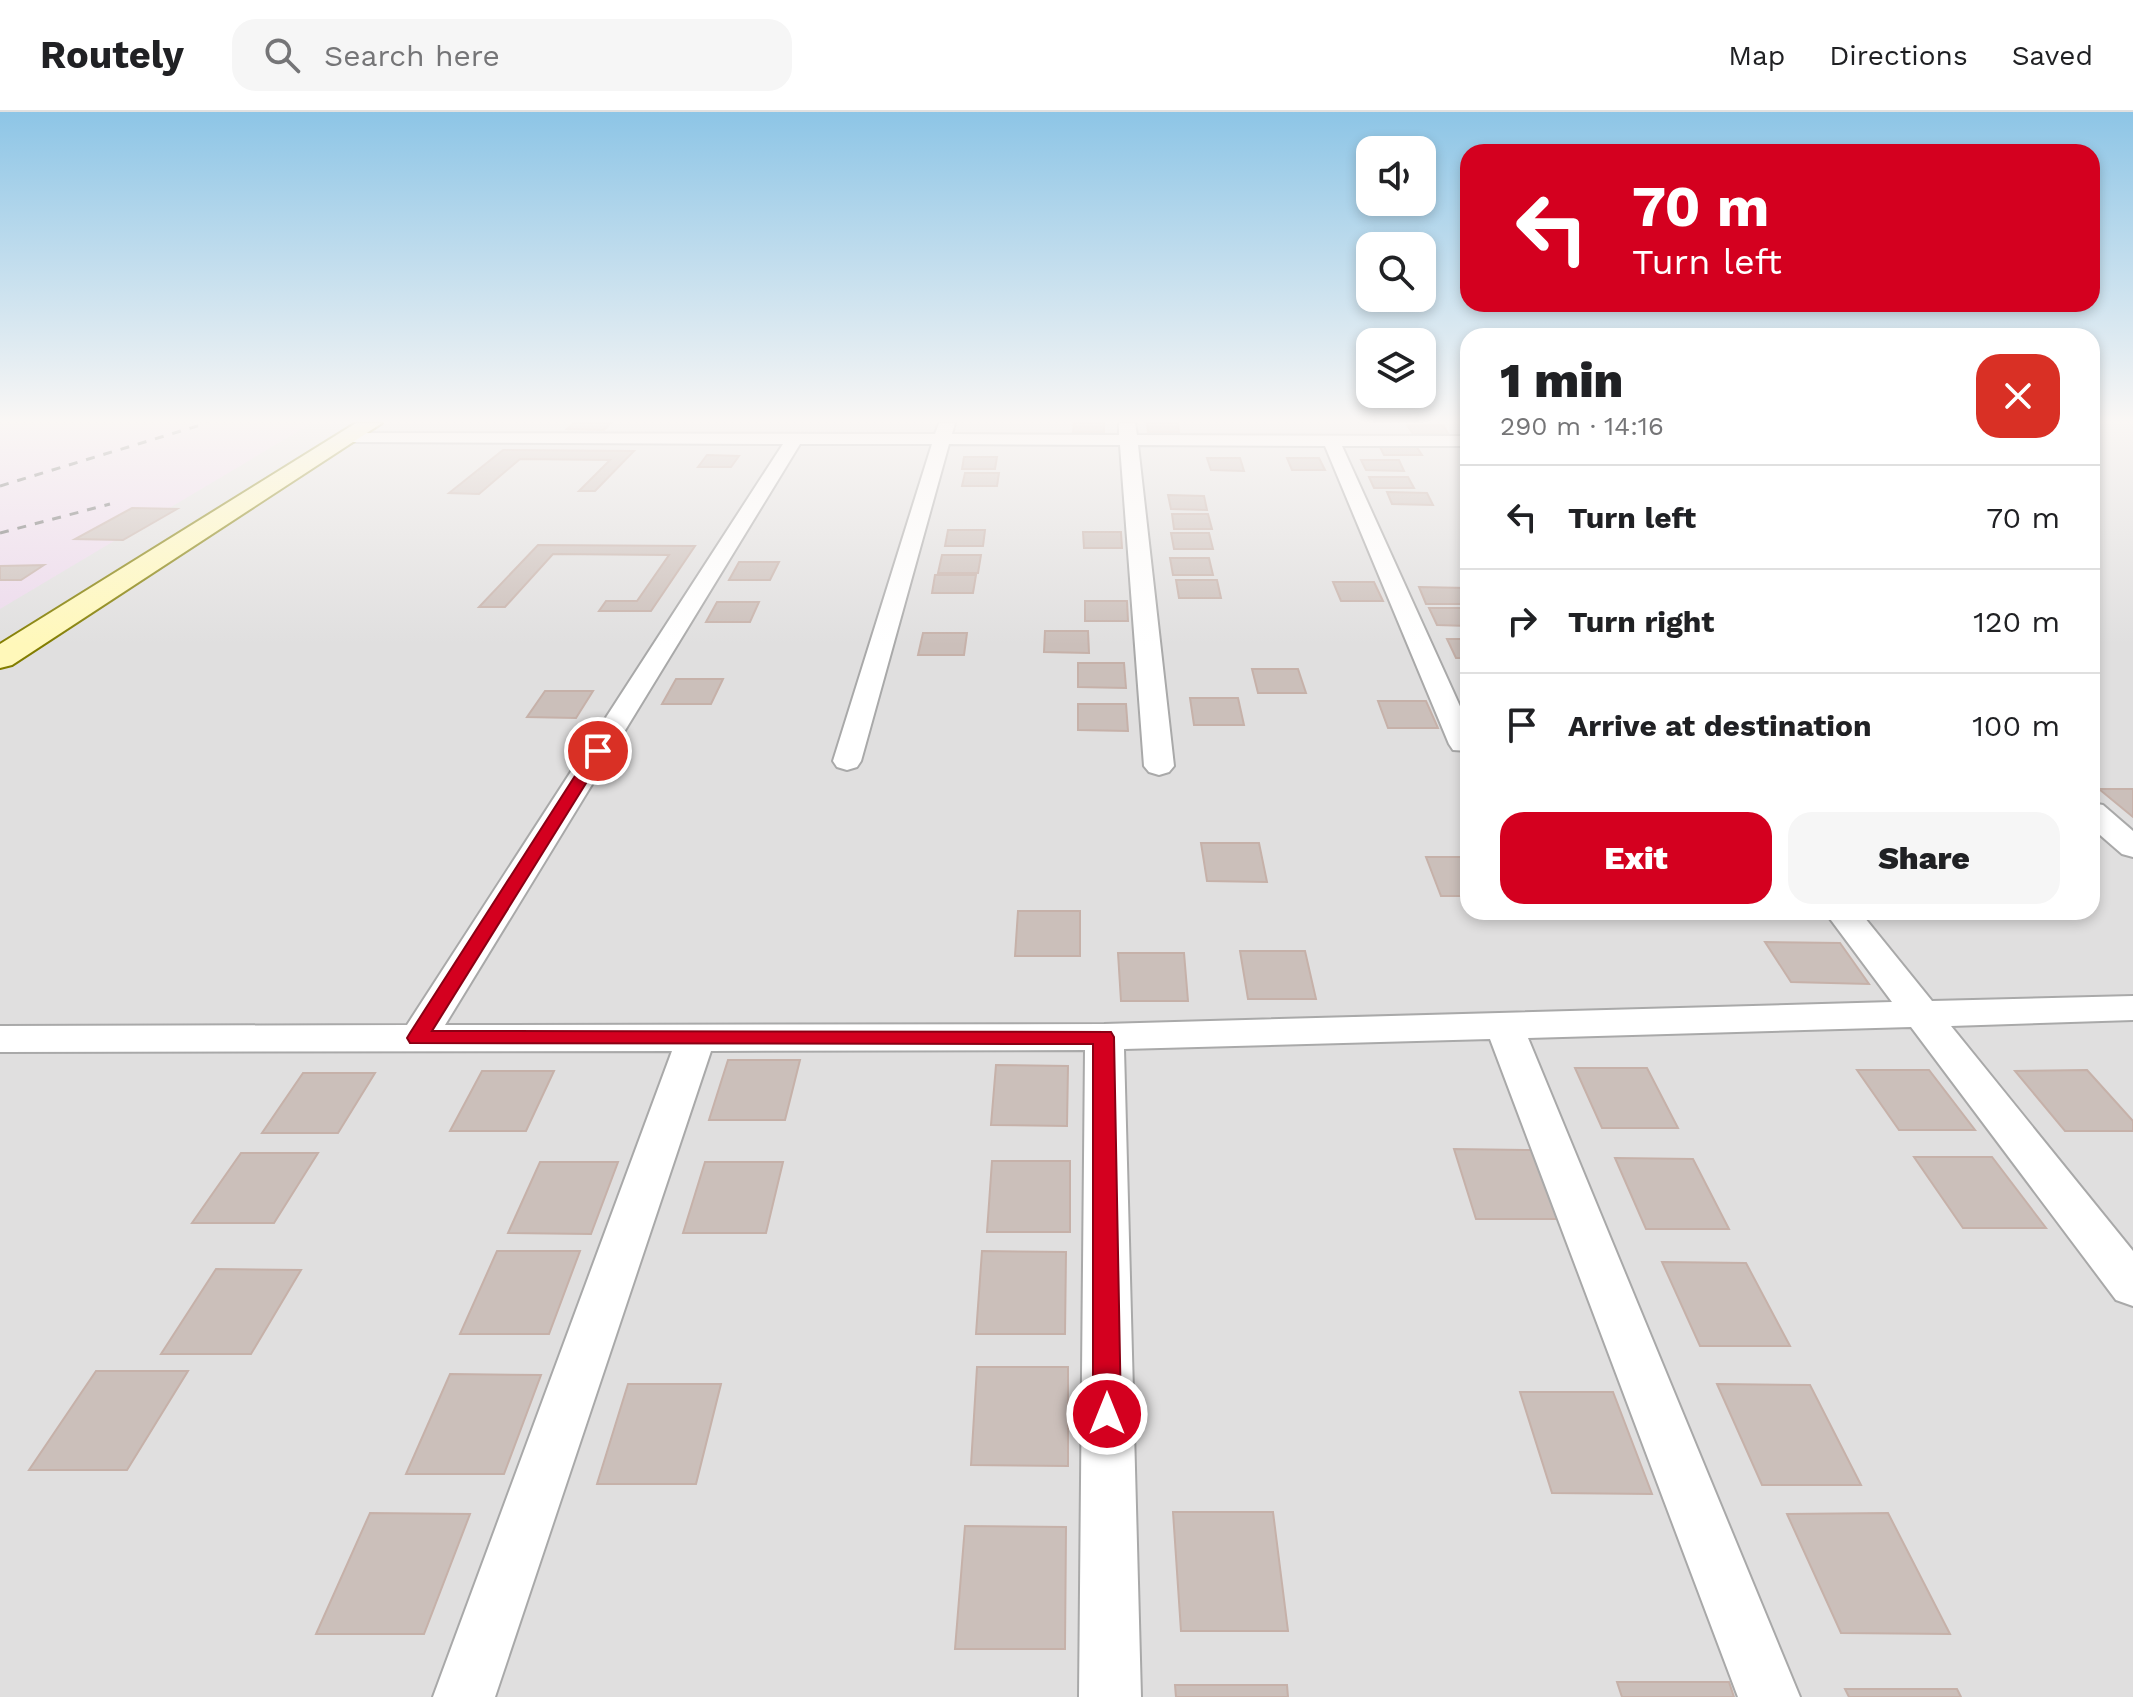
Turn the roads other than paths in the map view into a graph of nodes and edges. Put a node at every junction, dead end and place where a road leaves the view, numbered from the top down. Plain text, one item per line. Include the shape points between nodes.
1 (254, 497) edge
2 (758, 497) edge
3 (925, 497) edge
4 (1134, 497) edge
5 (1348, 497) edge
6 (0, 658) edge
7 (1460, 738) edge
8 (847, 761) dead end
9 (1159, 766) dead end
10 (2100, 819) edge
11 (2133, 847) edge
12 (1848, 920) edge
13 (2133, 1008) edge
14 (1921, 1014) junction
15 (1504, 1026) junction
16 (1104, 1037) junction
17 (418, 1038) junction
18 (696, 1038) junction
19 (0, 1039) edge
20 (2133, 1286) edge
21 (464, 1697) edge
22 (1110, 1697) edge
23 (1769, 1697) edge

1 - 6 main road
2 - 17 street
3 - 8 street
4 - 9 street
5 - 7 street
10 - 11 street
12 - 14 street
13 - 14 street
14 - 15 street
14 - 20 street
15 - 16 street
15 - 23 street
16 - 18 street
16 - 22 street
17 - 18 street
17 - 19 street
18 - 21 street

